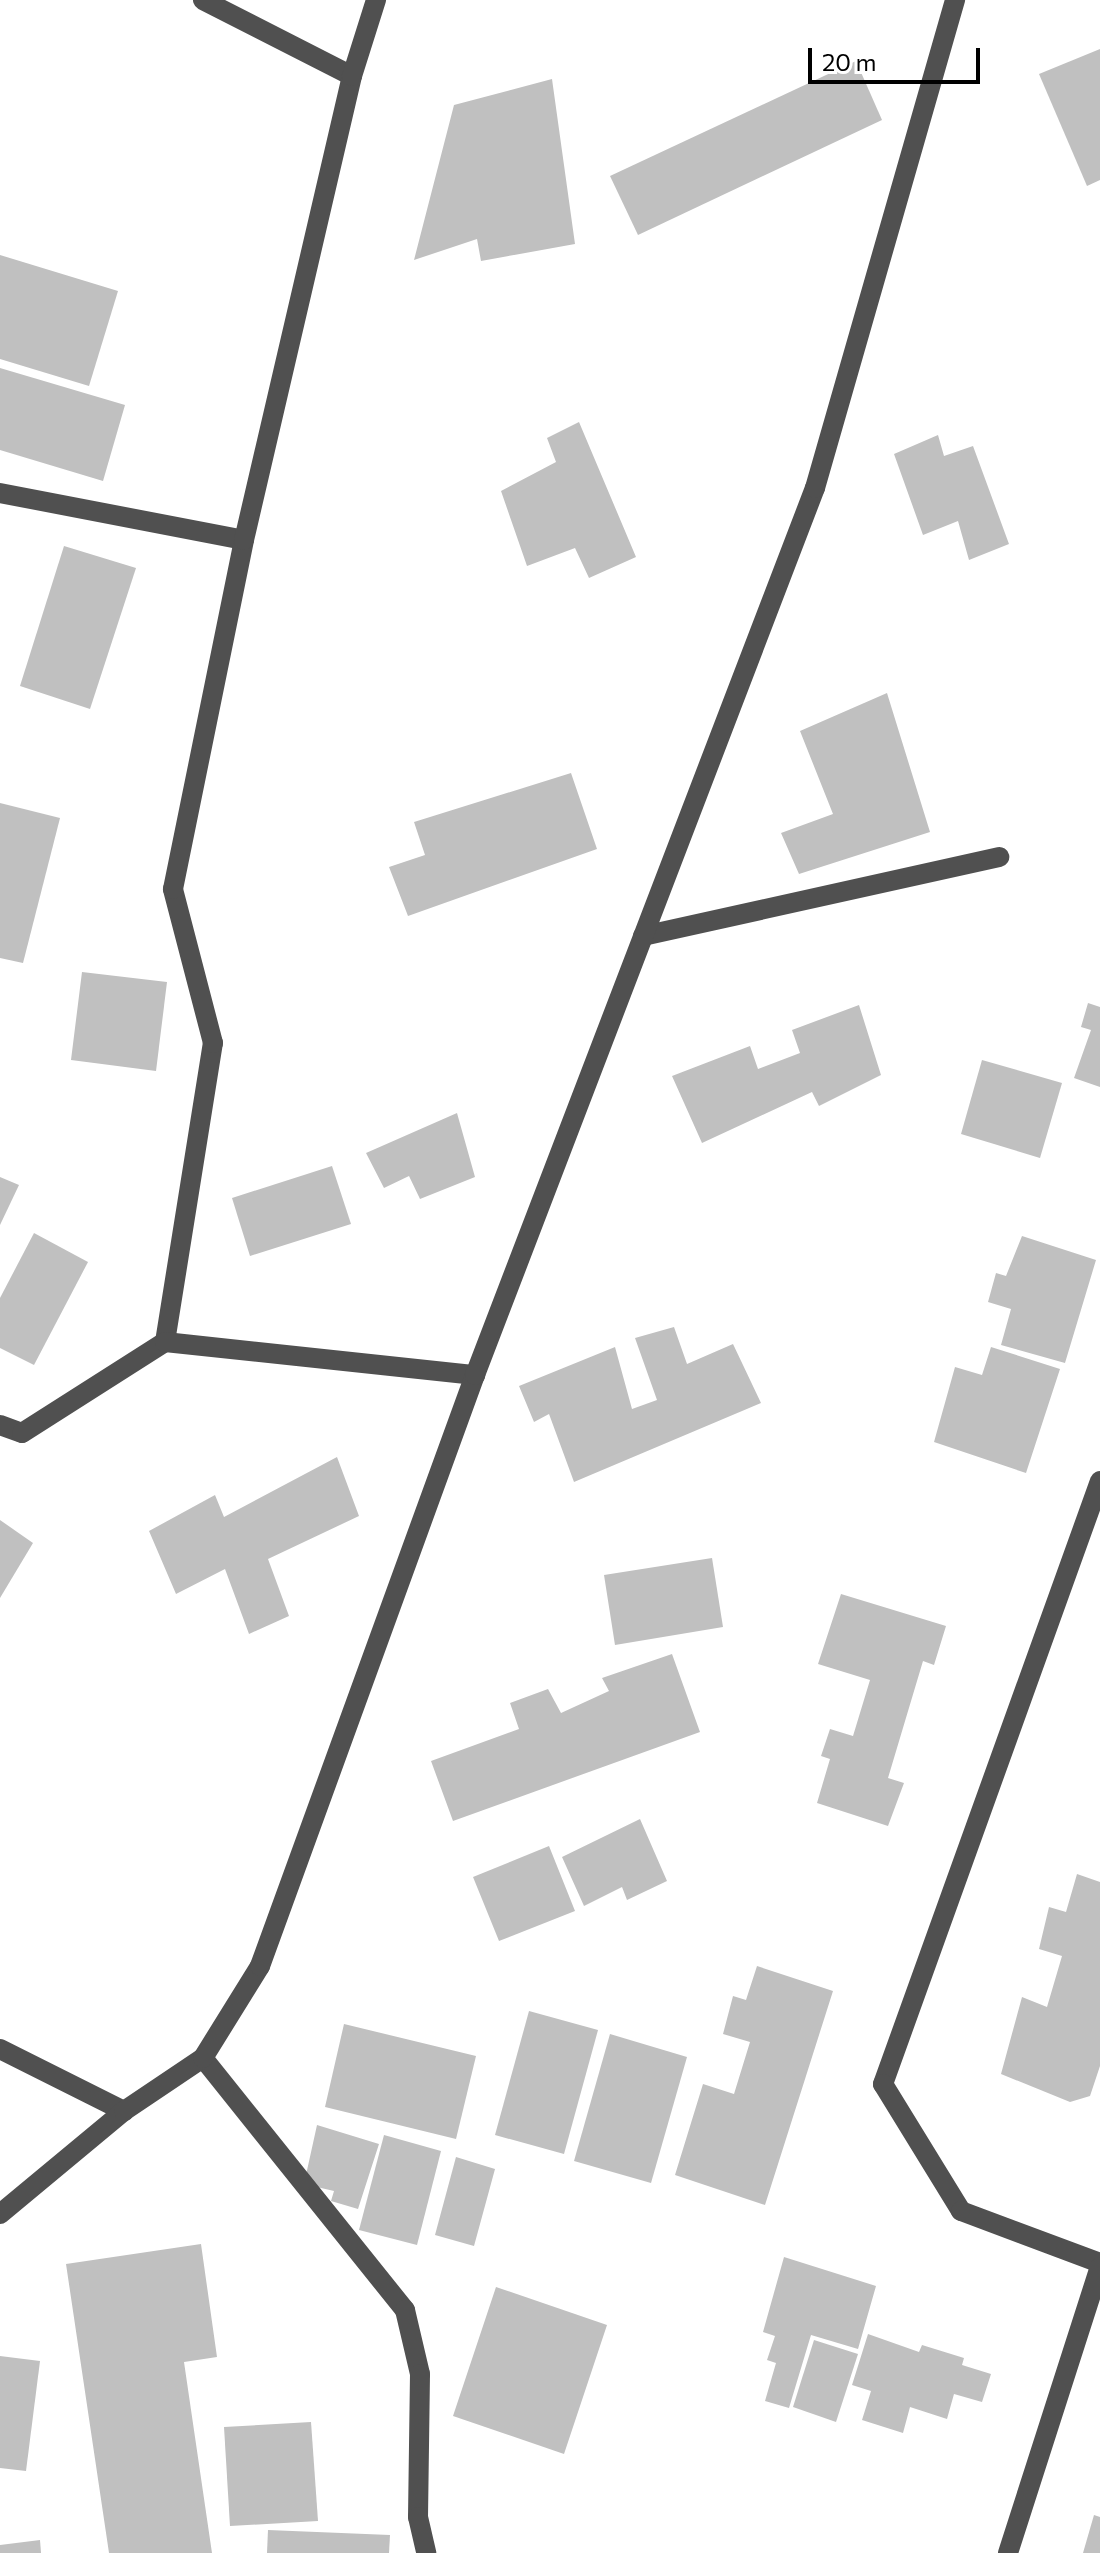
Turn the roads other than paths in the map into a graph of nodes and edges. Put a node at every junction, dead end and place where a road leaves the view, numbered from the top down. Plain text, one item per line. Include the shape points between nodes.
1 (203, 0) edge
2 (376, 0) edge
3 (955, 0) edge
4 (352, 76) junction
5 (0, 493) edge
6 (244, 540) junction
7 (999, 857) dead end
8 (643, 936) junction
9 (165, 1342) junction
10 (475, 1375) junction
11 (0, 1425) edge
12 (1100, 1481) edge
13 (0, 2049) edge
14 (203, 2058) junction
15 (124, 2111) junction
16 (0, 2214) edge
17 (1100, 2265) edge
18 (426, 2553) edge
19 (1008, 2553) edge

1 - 4 street
2 - 4 street
3 - 8 street via 815,488
4 - 6 street
5 - 6 street
6 - 9 street via 173,889 213,1043
7 - 8 street
8 - 10 street
9 - 10 street
9 - 11 street via 22,1433
10 - 14 street via 260,1966
12 - 17 street via 883,2084 961,2211
13 - 15 street
14 - 15 street
14 - 18 street via 405,2310 420,2374 418,2517
15 - 16 street
17 - 19 street

